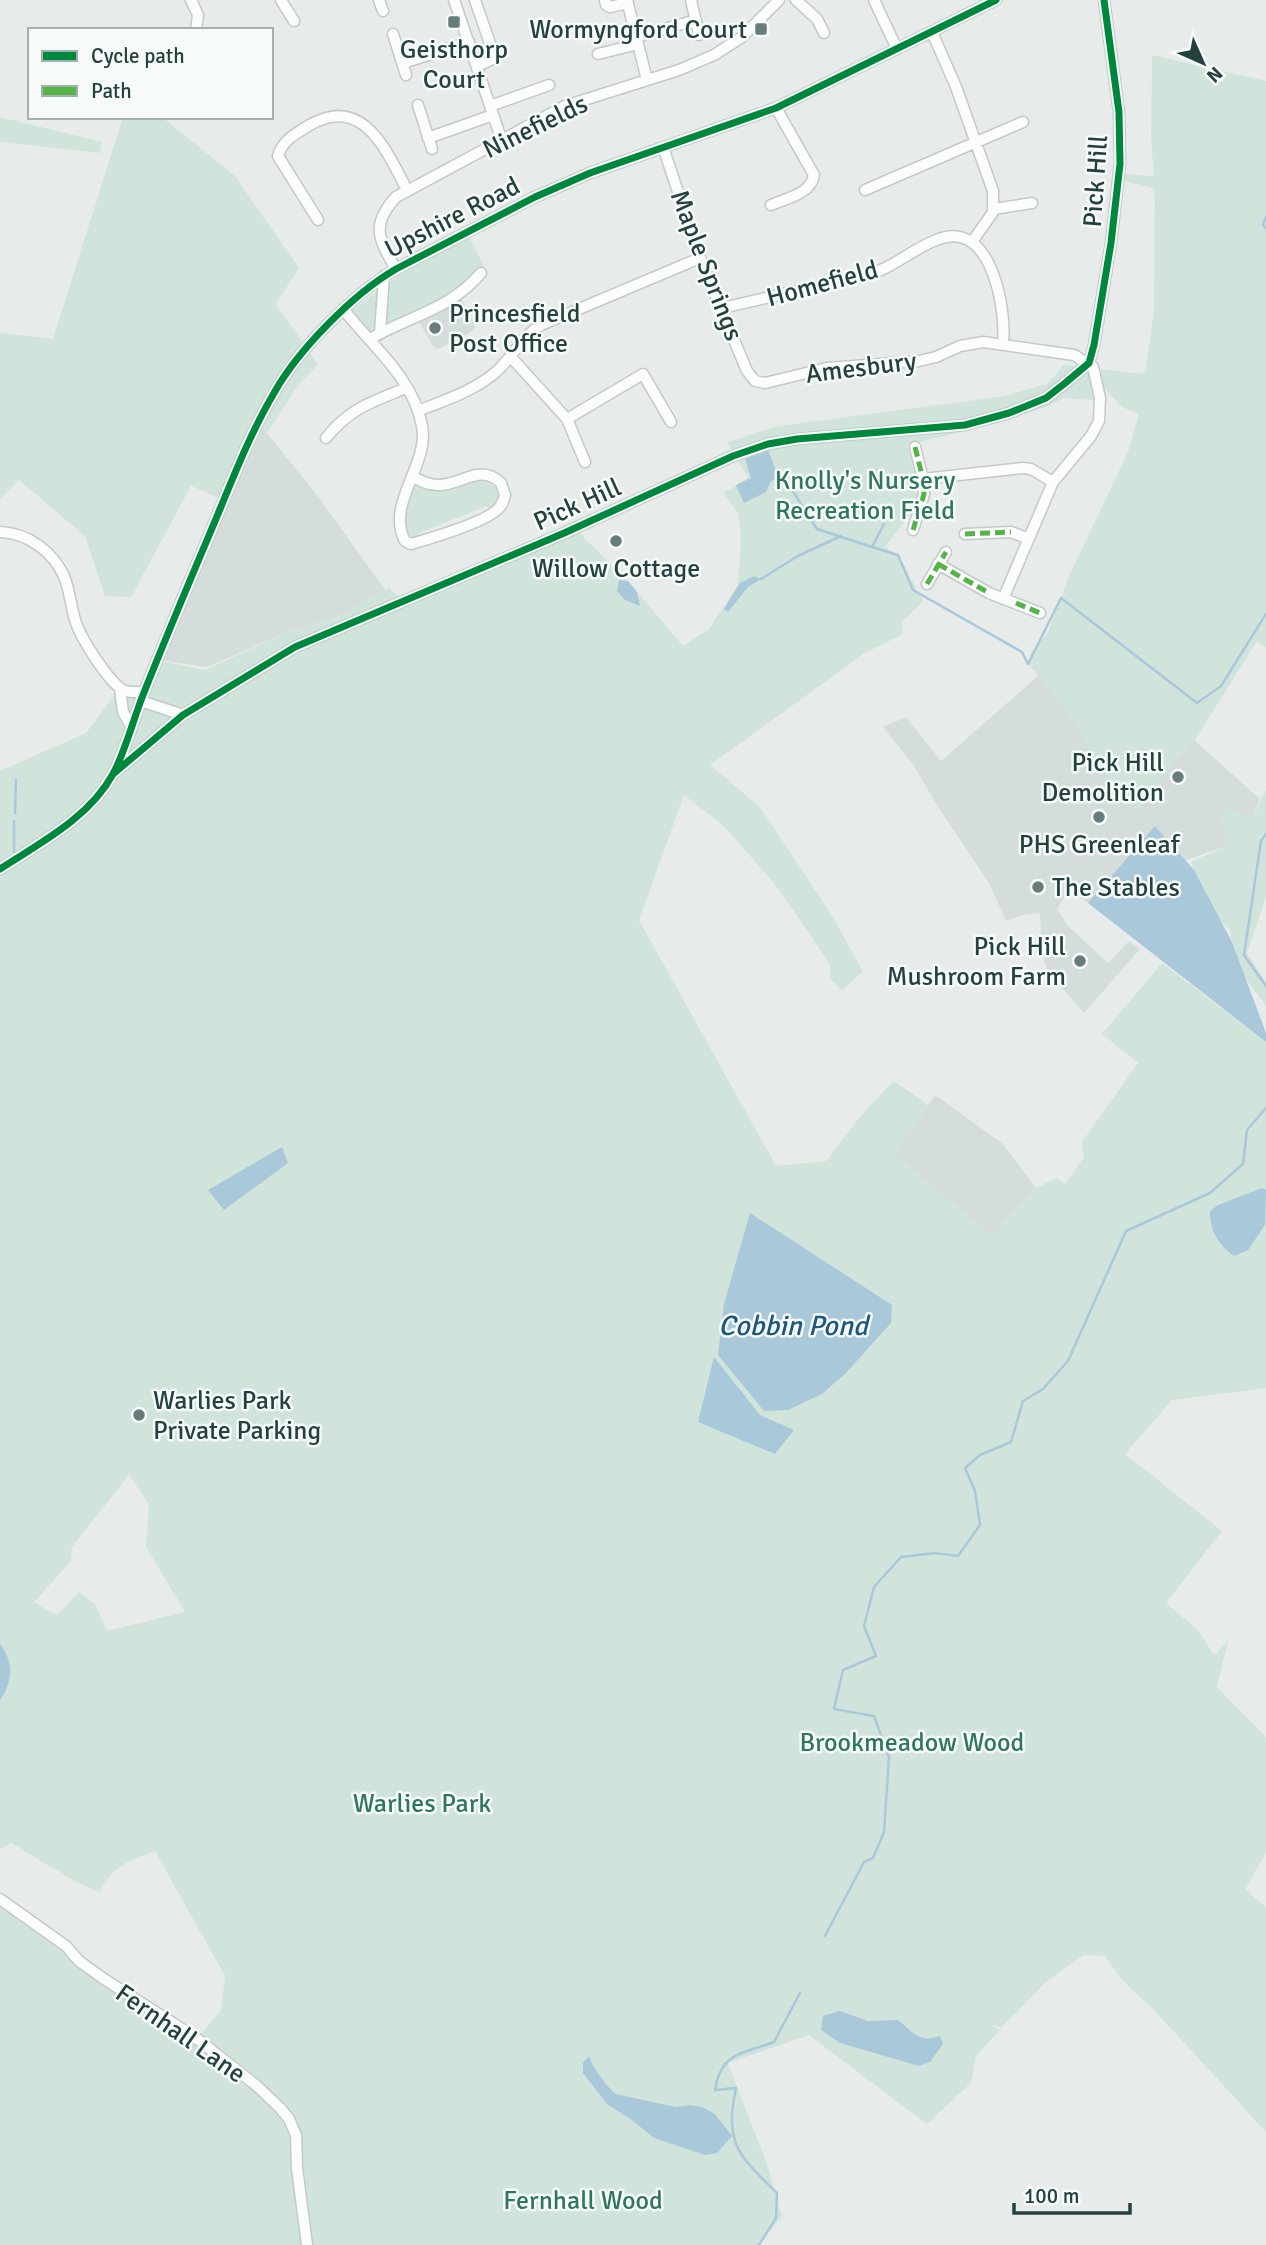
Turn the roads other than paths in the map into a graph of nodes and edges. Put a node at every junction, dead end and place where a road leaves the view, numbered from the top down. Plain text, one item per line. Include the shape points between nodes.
1 (191, 0) edge
2 (281, 0) edge
3 (454, 0) edge
4 (475, 0) edge
5 (605, 0) edge
6 (691, 0) edge
7 (779, 0) edge
8 (796, 0) edge
9 (874, 0) edge
10 (996, 0) edge
11 (1104, 0) edge
12 (627, 2) edge
13 (696, 20) junction
14 (294, 21) dead end
15 (195, 28) edge
16 (932, 32) junction
17 (824, 33) dead end
18 (393, 34) dead end
19 (699, 35) dead end
20 (637, 41) junction
21 (469, 42) junction
22 (897, 49) junction
23 (598, 54) dead end
24 (403, 63) junction
25 (477, 66) junction
26 (406, 75) dead end
27 (647, 80) junction
28 (549, 85) dead end
29 (418, 105) dead end
30 (776, 108) junction
31 (492, 111) junction
32 (1023, 122) dead end
33 (428, 138) junction
34 (502, 141) junction
35 (974, 142) junction
36 (663, 147) junction
37 (432, 149) dead end
38 (407, 190) junction
39 (865, 190) dead end
40 (1032, 203) dead end
41 (771, 205) dead end
42 (994, 209) junction
43 (318, 220) dead end
44 (972, 242) junction
45 (700, 257) junction
46 (396, 269) junction
47 (481, 273) dead end
48 (384, 276) junction
49 (722, 309) junction
50 (344, 310) junction
51 (380, 333) junction
52 (370, 339) junction
53 (1003, 343) junction
54 (511, 357) junction
55 (1091, 365) junction
56 (755, 382) joint
57 (406, 388) junction
58 (418, 411) junction
59 (567, 419) junction
60 (671, 422) dead end
61 (326, 438) dead end
62 (915, 447) dead end
63 (585, 461) dead end
64 (412, 476) junction
65 (923, 479) junction
66 (1053, 482) junction
67 (913, 530) dead end
68 (0, 532) edge
69 (965, 534) dead end
70 (1029, 539) junction
71 (946, 552) dead end
72 (938, 564) junction
73 (927, 584) dead end
74 (1003, 598) junction
75 (1040, 612) dead end
76 (120, 688) junction
77 (142, 697) junction
78 (183, 715) junction
79 (131, 726) junction
80 (113, 774) junction
81 (0, 869) edge
82 (0, 1899) edge
83 (307, 2245) edge

1 - 15 street via 198,15
2 - 14 street
3 - 21 street
4 - 25 street via 495,58
5 - 12 street via 610,7
6 - 13 street
7 - 27 street, Ninefields via 742,37 713,55
8 - 17 street via 817,19
9 - 22 street
10 - 16 street, Upshire Road
11 - 55 street, Pick Hill via 1119,111 1120,164
12 - 20 street
13 - 19 street
13 - 20 street
16 - 22 street, Upshire Road
16 - 35 street
18 - 24 street
20 - 23 street
20 - 27 street
21 - 24 street
21 - 25 street
22 - 30 street, Upshire Road
24 - 26 street
25 - 31 street
27 - 34 street, Ninefields via 565,106
28 - 31 street
29 - 33 street
30 - 36 street, Upshire Road
30 - 41 street via 814,175 806,190
31 - 33 street
31 - 34 street
32 - 35 street
33 - 37 street
34 - 38 street, Ninefields
35 - 39 street
35 - 42 street via 993,191
36 - 45 street, Maple Springs
36 - 46 street, Upshire Road via 535,197
38 - 43 street via 369,127 342,116 318,120 283,143 278,156
38 - 46 street, Ninefields via 390,203 378,230
40 - 42 street
42 - 44 street
44 - 49 street, Homefield via 946,236 882,270
44 - 53 street via 981,249 993,273 1005,326
45 - 49 street, Maple Springs
45 - 54 street via 541,325 530,331
46 - 48 street, Upshire Road
47 - 51 street via 438,307
48 - 50 street, Upshire Road
48 - 51 street, Upshire Road
49 - 56 street, Maple Springs
50 - 52 street
50 - 77 street, Upshire Road via 283,379 258,422
51 - 52 street
52 - 57 street
53 - 55 street, Amesbury via 1074,355
53 - 56 street, Amesbury via 960,346 919,361 827,368
54 - 58 street via 470,389
54 - 59 street
55 - 66 street via 1100,398 1100,421
55 - 78 street, Pick Hill via 1045,398 965,425 797,439 733,456 295,647
57 - 58 street
57 - 61 street via 348,414
58 - 64 street via 422,447
59 - 60 street via 643,374
59 - 63 street
62 - 65 street
64 - 64 street via 401,518 403,537 411,544 484,518 499,508 505,495 501,483 486,474 437,485
65 - 66 street via 1023,468
65 - 67 street via 924,494
66 - 70 street
68 - 76 street via 22,536 48,553 64,578 79,630
69 - 70 street via 1011,532
70 - 74 street
71 - 72 street
72 - 73 street
72 - 74 street
74 - 75 street
76 - 77 street
76 - 79 street via 123,712
77 - 78 street
77 - 79 street, Upshire Road
78 - 80 street, Pick Hill
79 - 80 street, Upshire Road
80 - 81 street via 64,827
82 - 83 street, Fernhall Lane via 104,1979 196,2038 280,2108 296,2135

